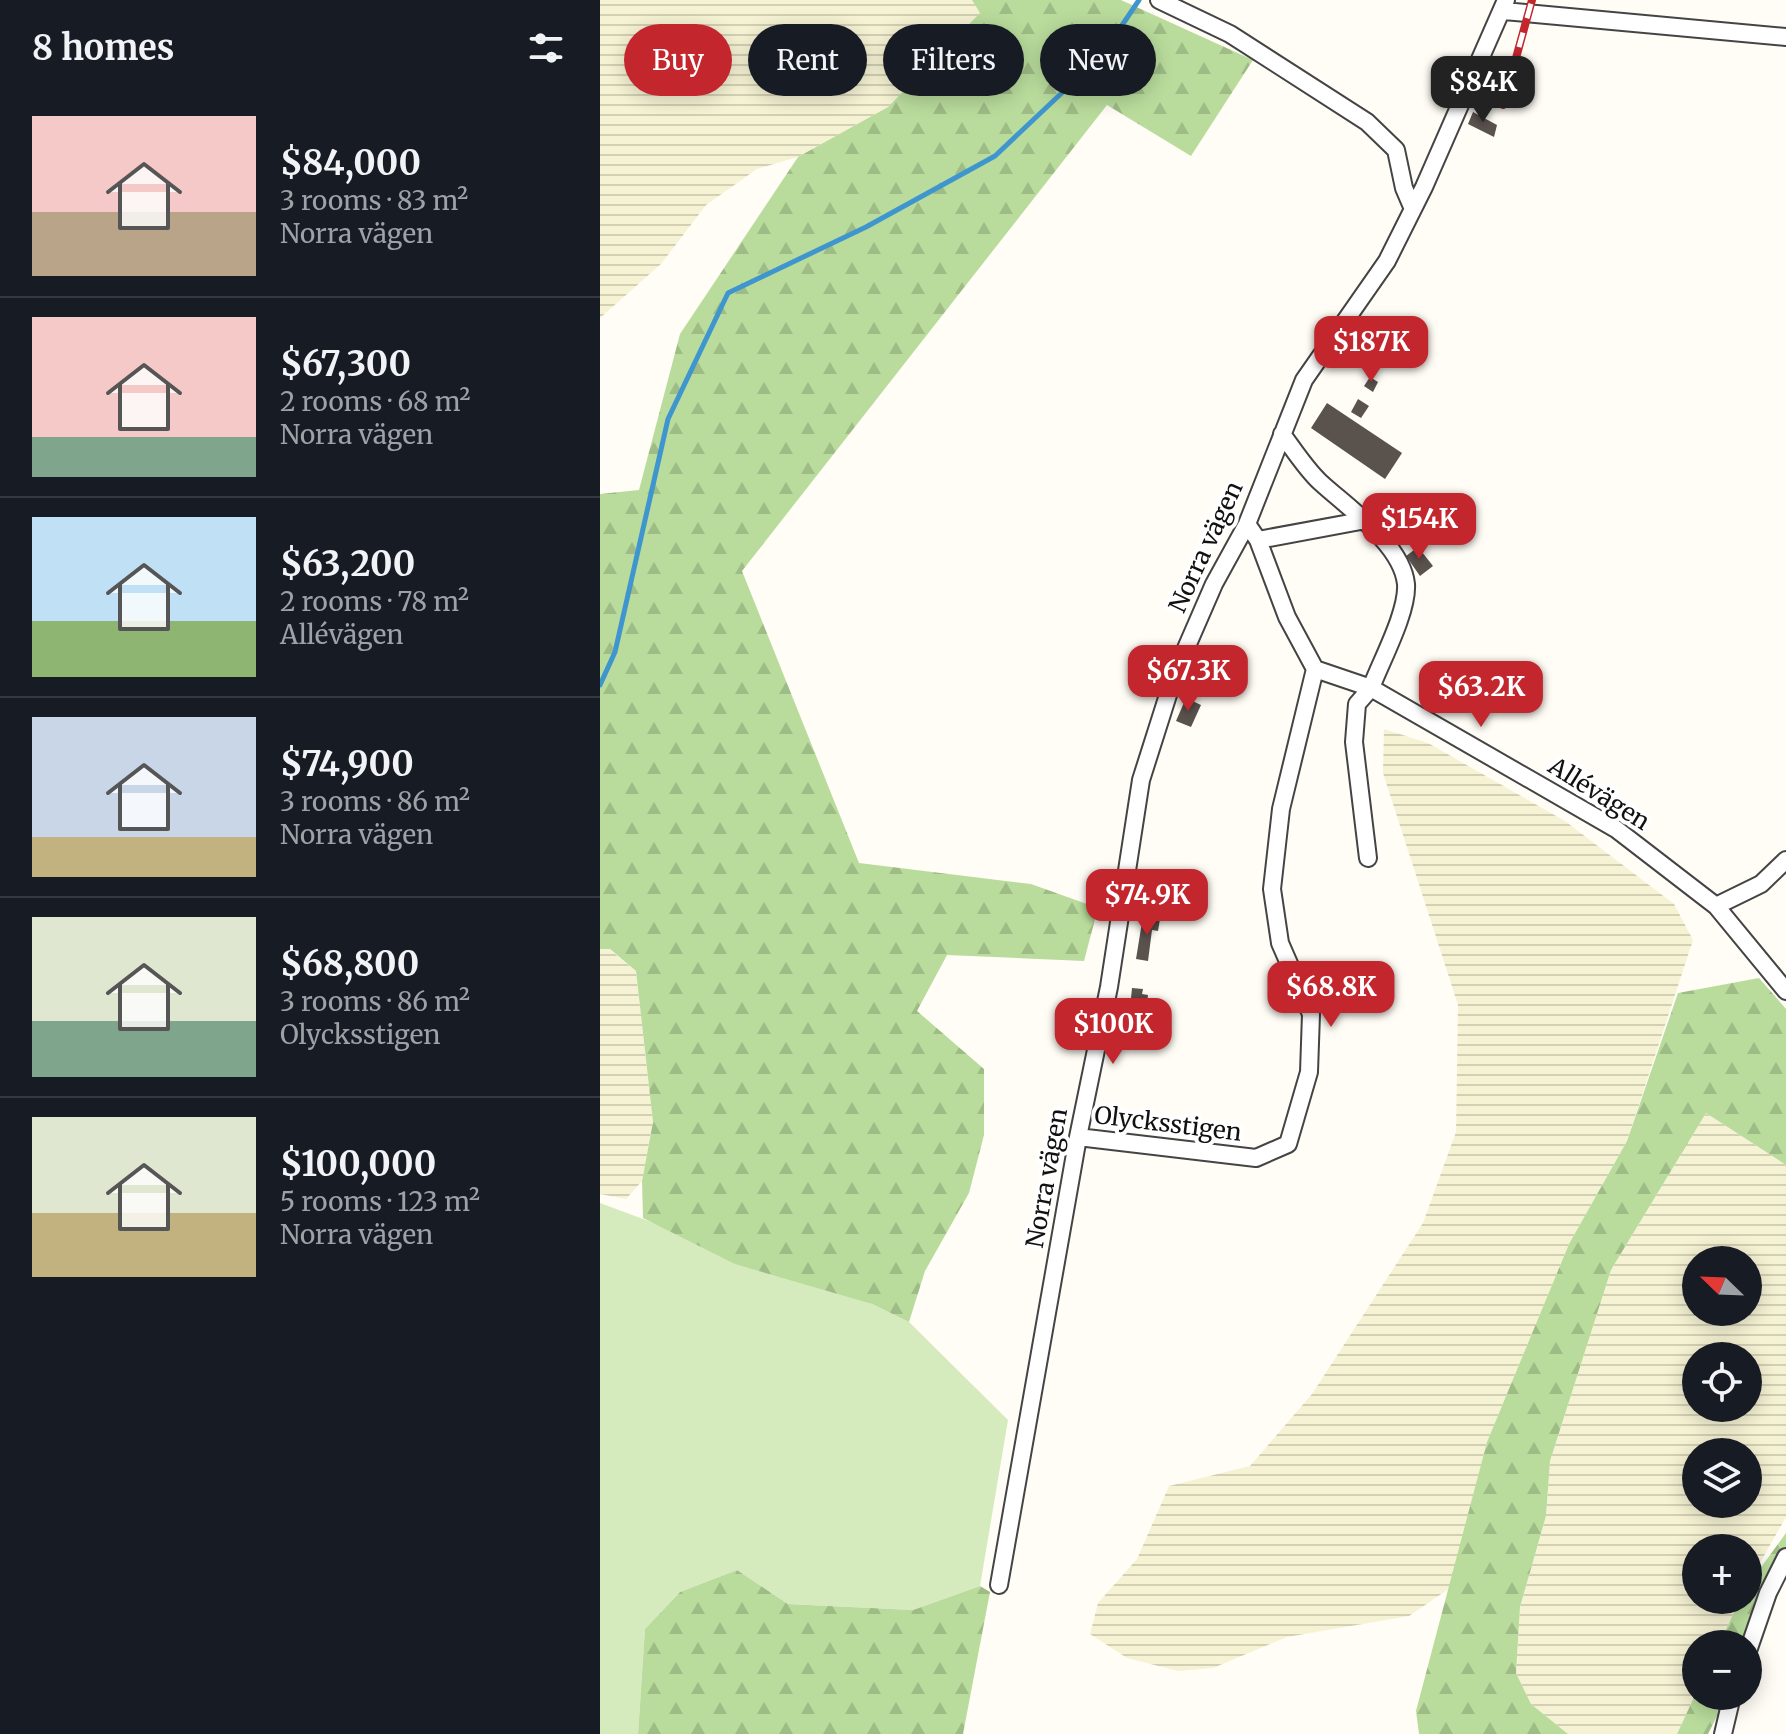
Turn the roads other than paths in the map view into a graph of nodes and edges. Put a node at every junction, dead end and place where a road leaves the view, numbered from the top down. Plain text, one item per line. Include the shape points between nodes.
1 (1159, 0) edge
2 (1505, 6) edge
3 (1786, 37) edge
4 (1413, 209) junction
5 (1282, 434) junction
6 (1366, 520) junction
7 (1247, 524) junction
8 (1258, 540) junction
9 (1315, 669) junction
10 (1371, 688) junction
11 (1368, 858) dead end
12 (1786, 860) edge
13 (1716, 906) junction
14 (1786, 991) edge
15 (1078, 1137) junction
16 (1786, 1557) edge
17 (999, 1585) dead end
18 (1755, 1630) edge
19 (1729, 1710) edge
20 (1723, 1734) edge

1 - 4 street via 1230,34 1367,122 1396,150
2 - 3 street
2 - 4 street, Norra vägen
4 - 5 street, Norra vägen via 1374,283 1304,380
5 - 6 street via 1318,481
5 - 7 street, Norra vägen
6 - 8 street
6 - 10 street via 1399,564 1406,583
7 - 8 street
7 - 15 street, Norra vägen via 1174,676 1141,780 1109,987
8 - 9 street via 1287,617
9 - 10 street, Allévägen
9 - 15 street, Olycksstigen via 1281,809 1272,889 1280,943 1311,1014 1309,1072 1288,1144 1256,1158
10 - 11 street via 1357,704 1354,742
10 - 13 street, Allévägen via 1616,829
12 - 13 street via 1761,884
13 - 14 street, Allévägen
15 - 17 street, Norra vägen
16 - 18 street
19 - 20 street

